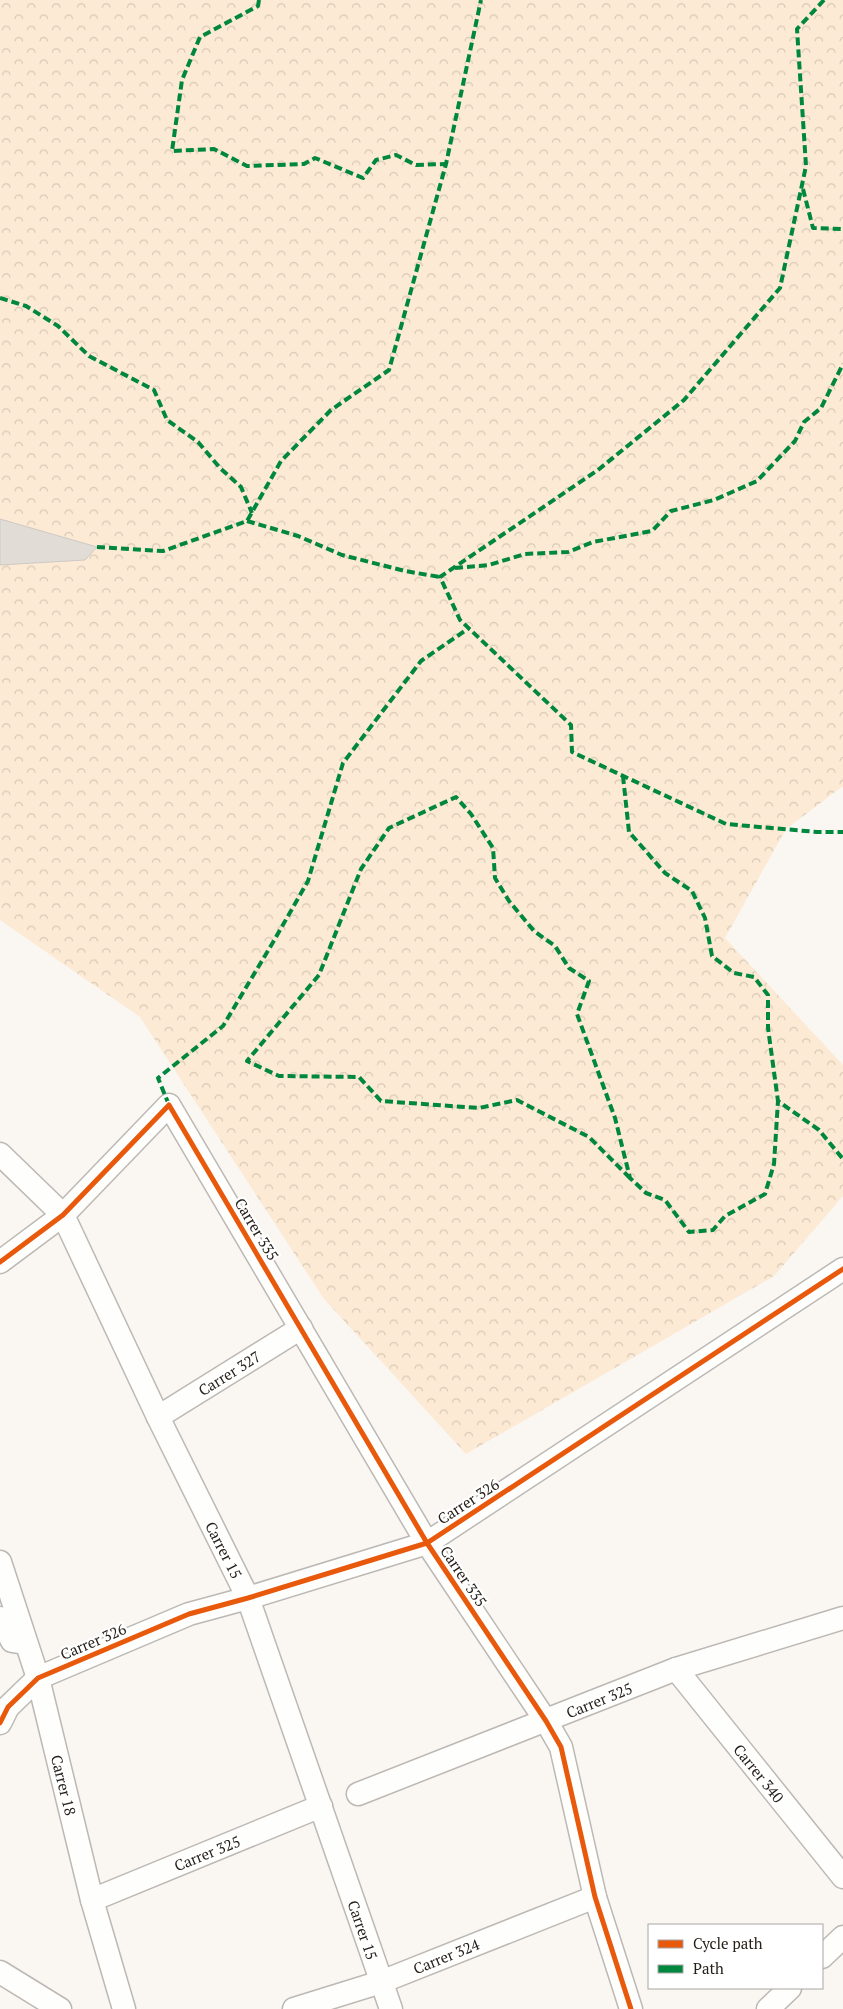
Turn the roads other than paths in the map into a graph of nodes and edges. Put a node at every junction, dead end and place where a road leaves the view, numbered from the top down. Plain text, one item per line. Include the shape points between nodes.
1 (0, 1154) edge
2 (63, 1215) junction
3 (0, 1262) edge
4 (843, 1269) edge
5 (301, 1328) junction
6 (158, 1417) junction
7 (427, 1543) junction
8 (0, 1562) edge
9 (248, 1598) junction
10 (0, 1618) edge
11 (843, 1618) edge
12 (26, 1644) junction
13 (676, 1669) junction
14 (38, 1678) junction
15 (546, 1721) junction
16 (0, 1723) edge
17 (358, 1794) dead end
18 (321, 1806) junction
19 (843, 1877) edge
20 (595, 1897) junction
21 (92, 1900) junction
22 (843, 1937) edge
23 (823, 1956) edge
24 (0, 1972) edge
25 (381, 1982) junction
26 (789, 1989) edge
27 (60, 2009) edge
28 (124, 2009) edge
29 (294, 2009) edge
30 (390, 2009) edge
31 (631, 2009) edge
32 (768, 2009) edge

1 - 2 street, Carrer 15
2 - 3 street
2 - 5 street, Carrer 335 via 169,1104
2 - 6 street, Carrer 15
4 - 7 street, Carrer 326
5 - 6 street, Carrer 327
5 - 7 street, Carrer 335
6 - 9 street, Carrer 15
7 - 9 street, Carrer 326
7 - 15 street, Carrer 335
8 - 12 street, Carrer 18
9 - 14 street, Carrer 326 via 189,1614
9 - 18 street, Carrer 15
10 - 12 street via 12,1641
11 - 13 street, Carrer 325
12 - 14 street, Carrer 18
13 - 15 street, Carrer 325
13 - 19 street, Carrer 340
14 - 16 street via 8,1707
14 - 21 street, Carrer 18
15 - 17 street, Carrer 325
15 - 20 street, Carrer 335 via 560,1747
18 - 21 street, Carrer 325
18 - 25 street, Carrer 15
20 - 25 street, Carrer 324
20 - 31 street, Carrer 335
21 - 28 street, Carrer 18
22 - 23 street
24 - 27 street
25 - 29 street, Carrer 324
25 - 30 street, Carrer 15
26 - 32 street

